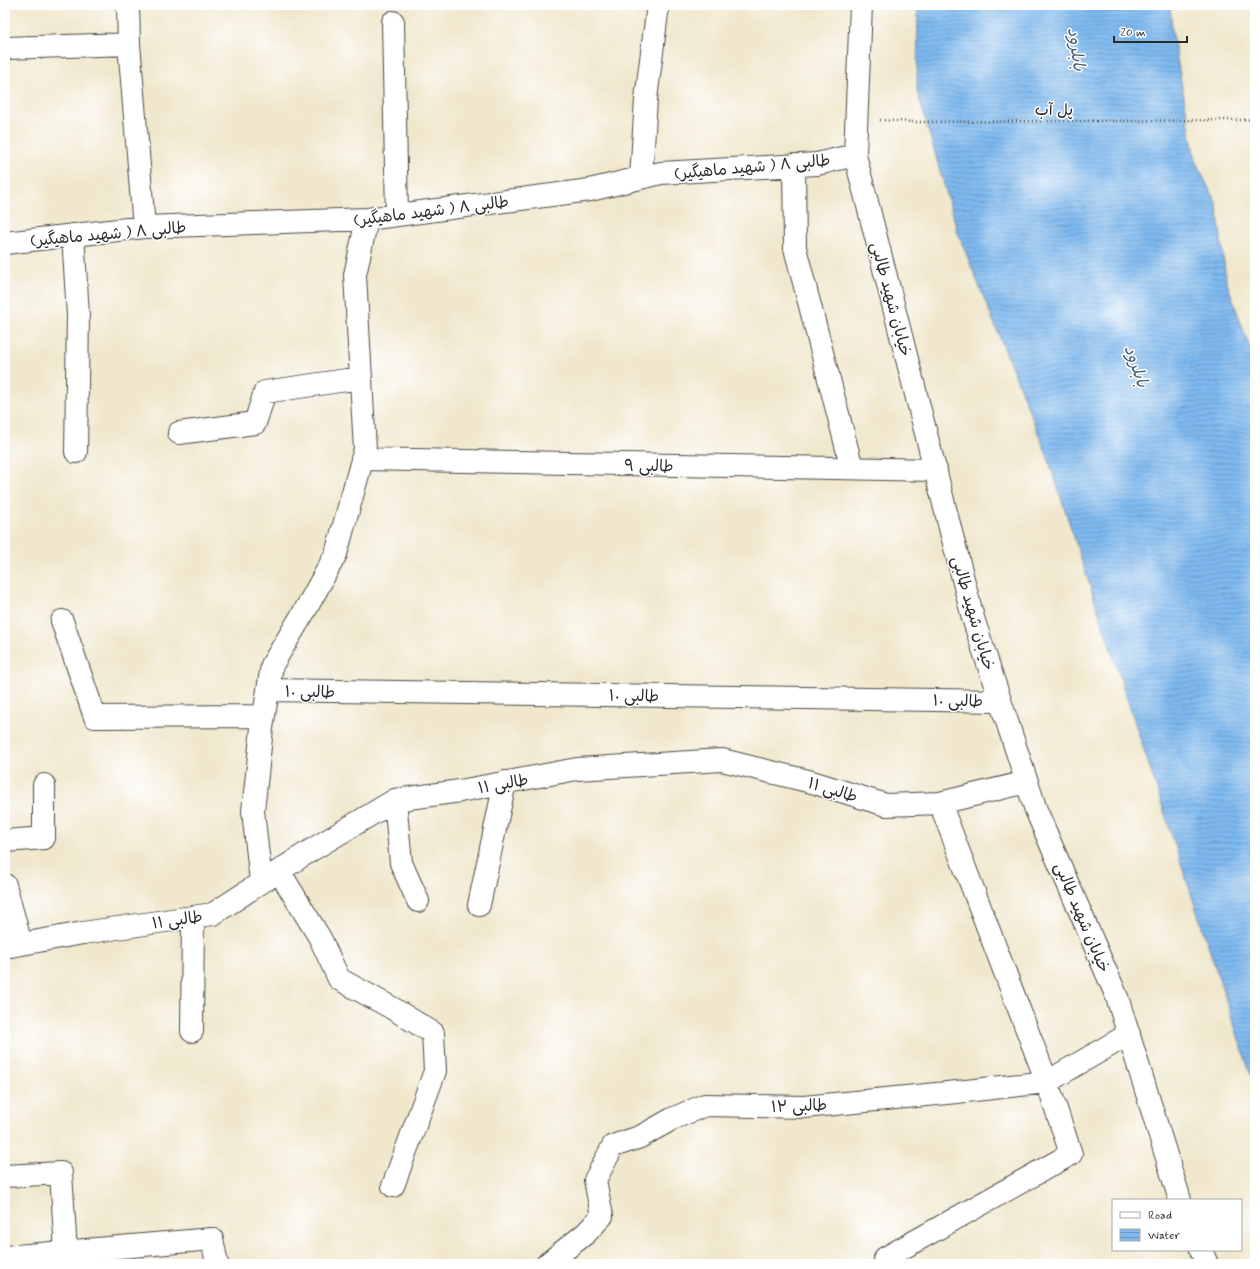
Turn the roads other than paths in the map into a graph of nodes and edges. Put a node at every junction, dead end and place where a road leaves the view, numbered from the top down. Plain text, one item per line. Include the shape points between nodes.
1 (128, 5) edge
2 (658, 5) edge
3 (860, 5) edge
4 (393, 22) dead end
5 (129, 44) junction
6 (5, 48) edge
7 (855, 155) junction
8 (794, 165) junction
9 (641, 178) junction
10 (397, 215) junction
11 (367, 219) junction
12 (144, 227) junction
13 (73, 235) junction
14 (5, 243) edge
15 (360, 378) junction
16 (179, 433) dead end
17 (76, 452) dead end
18 (362, 459) junction
19 (852, 468) junction
20 (936, 470) junction
21 (62, 621) dead end
22 (268, 690) junction
23 (1000, 701) junction
24 (264, 716) junction
25 (504, 782) junction
26 (1027, 782) junction
27 (44, 784) dead end
28 (395, 800) junction
29 (940, 803) junction
30 (5, 841) edge
31 (270, 877) junction
32 (5, 885) edge
33 (418, 901) dead end
34 (479, 905) dead end
35 (193, 917) junction
36 (13, 946) edge
37 (192, 1031) dead end
38 (1129, 1034) junction
39 (1047, 1082) junction
40 (5, 1176) edge
41 (393, 1186) dead end
42 (1180, 1199) edge
43 (1201, 1251) edge
44 (66, 1252) junction
45 (5, 1257) edge
46 (885, 1258) dead end
47 (217, 1264) edge
48 (547, 1264) edge
49 (1207, 1264) edge

1 - 5 street
2 - 9 street via 646,99
3 - 7 street, خیابان شهید طالبی
4 - 10 street
5 - 6 street
5 - 12 street
7 - 8 street, طالبی ۸ ( شهید ماهیگیر) via 817,164
7 - 20 street, خیابان شهید طالبی
8 - 9 street, طالبی ۸ ( شهید ماهیگیر) via 661,173
8 - 19 street via 795,248
9 - 10 street, طالبی ۸ ( شهید ماهیگیر) via 590,190
10 - 11 street, طالبی ۸ ( شهید ماهیگیر)
11 - 12 street, طالبی ۸ ( شهید ماهیگیر)
11 - 15 street via 356,275
12 - 13 street, طالبی ۸ ( شهید ماهیگیر)
13 - 14 street, طالبی ۸ ( شهید ماهیگیر)
13 - 17 street via 78,315
15 - 16 street via 265,392 255,423
15 - 18 street via 365,449
18 - 19 street, طالبی ۹
18 - 22 street via 336,554 272,665
19 - 20 street, طالبی ۹
20 - 23 street, خیابان شهید طالبی via 973,618
21 - 24 street via 95,717
22 - 23 street, طالبی ۱۰
22 - 24 street
23 - 26 street, خیابان شهید طالبی
24 - 31 street via 253,810
25 - 28 street, طالبی ۱۱
25 - 29 street, طالبی ۱۱ via 577,769 722,760 812,782 886,805
25 - 34 street
26 - 29 street, طالبی ۱۱
26 - 38 street, خیابان شهید طالبی via 1036,810 1117,997
27 - 30 street via 44,838
28 - 31 street, طالبی ۱۱
28 - 33 street via 401,863
29 - 39 street
31 - 35 street, طالبی ۱۱ via 213,914
31 - 41 street via 320,938 340,979 433,1033 435,1071
32 - 36 street
35 - 36 street, طالبی ۱۱
35 - 37 street
38 - 39 street, طالبی ۱۲
38 - 42 street, خیابان شهید طالبی
39 - 46 street via 1071,1154
39 - 48 street, طالبی ۱۲ via 804,1107 705,1105 672,1119 640,1137 613,1146 595,1180 602,1216 586,1233
40 - 44 street via 61,1173
43 - 49 street
44 - 45 street
44 - 47 street via 212,1240

